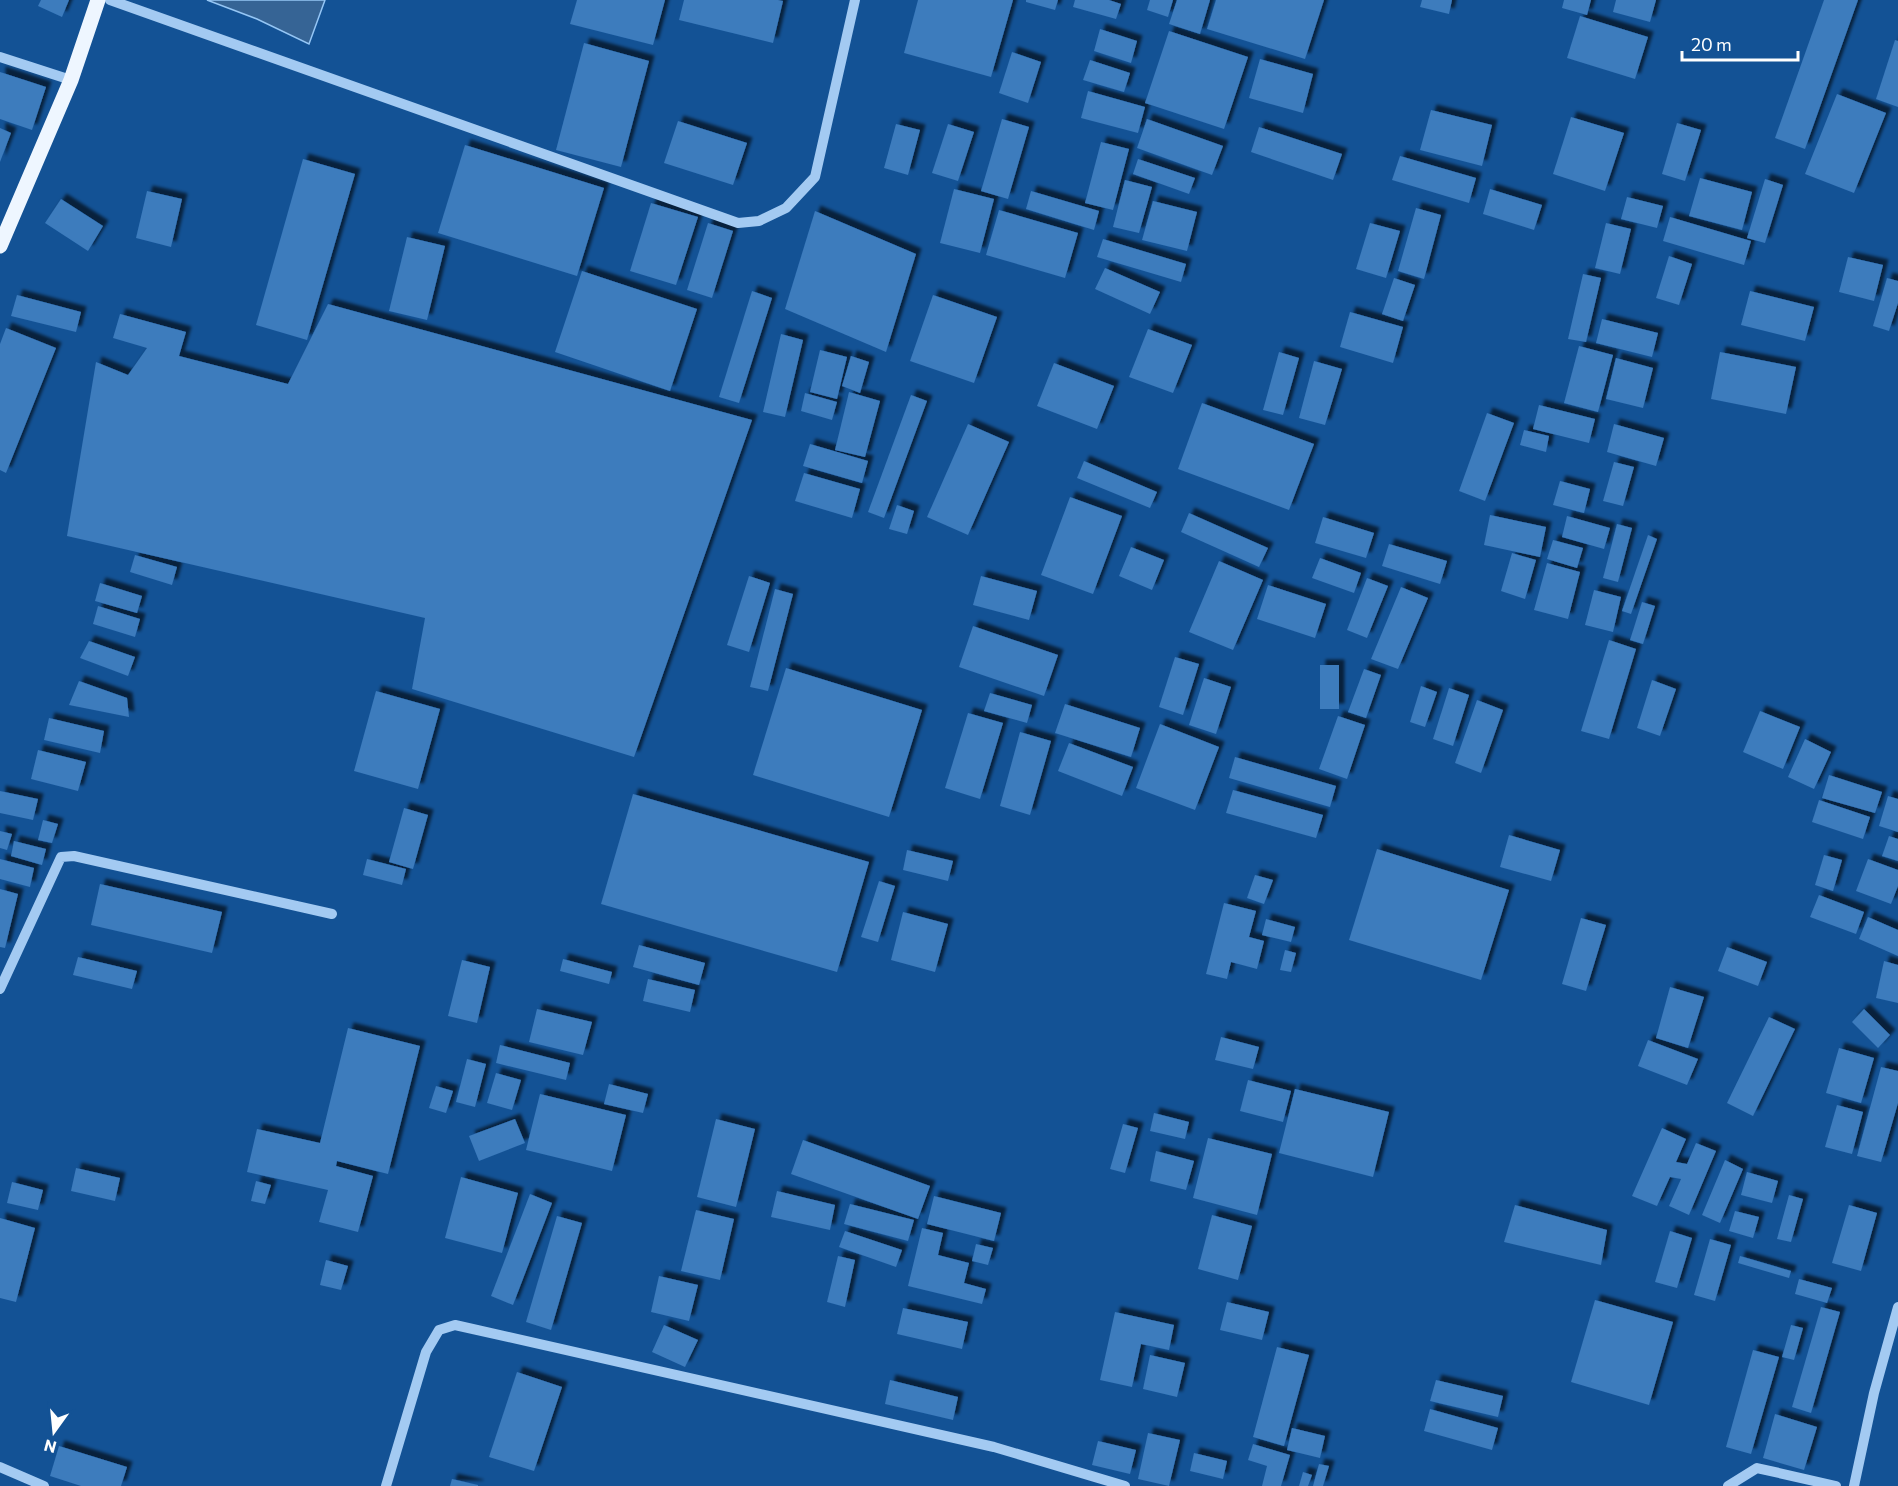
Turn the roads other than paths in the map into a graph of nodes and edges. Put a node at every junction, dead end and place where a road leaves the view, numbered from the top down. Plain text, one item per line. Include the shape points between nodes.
1 (98, 0) edge
2 (110, 0) edge
3 (855, 0) edge
4 (0, 57) edge
5 (71, 80) junction
6 (0, 246) edge
7 (332, 915) dead end
8 (0, 989) edge
9 (1898, 1307) edge
10 (0, 1467) edge
11 (44, 1486) edge
12 (386, 1486) edge
13 (1125, 1486) edge
14 (1728, 1486) edge
15 (1836, 1486) edge
16 (1854, 1486) edge

1 - 5 main road
2 - 3 street via 738,223 759,221 786,208 815,177
4 - 5 street
5 - 6 main road
7 - 8 street via 74,856 61,857
9 - 16 street
10 - 11 street
12 - 13 street via 426,1352 439,1330 455,1326 994,1447
14 - 15 street via 1757,1468

